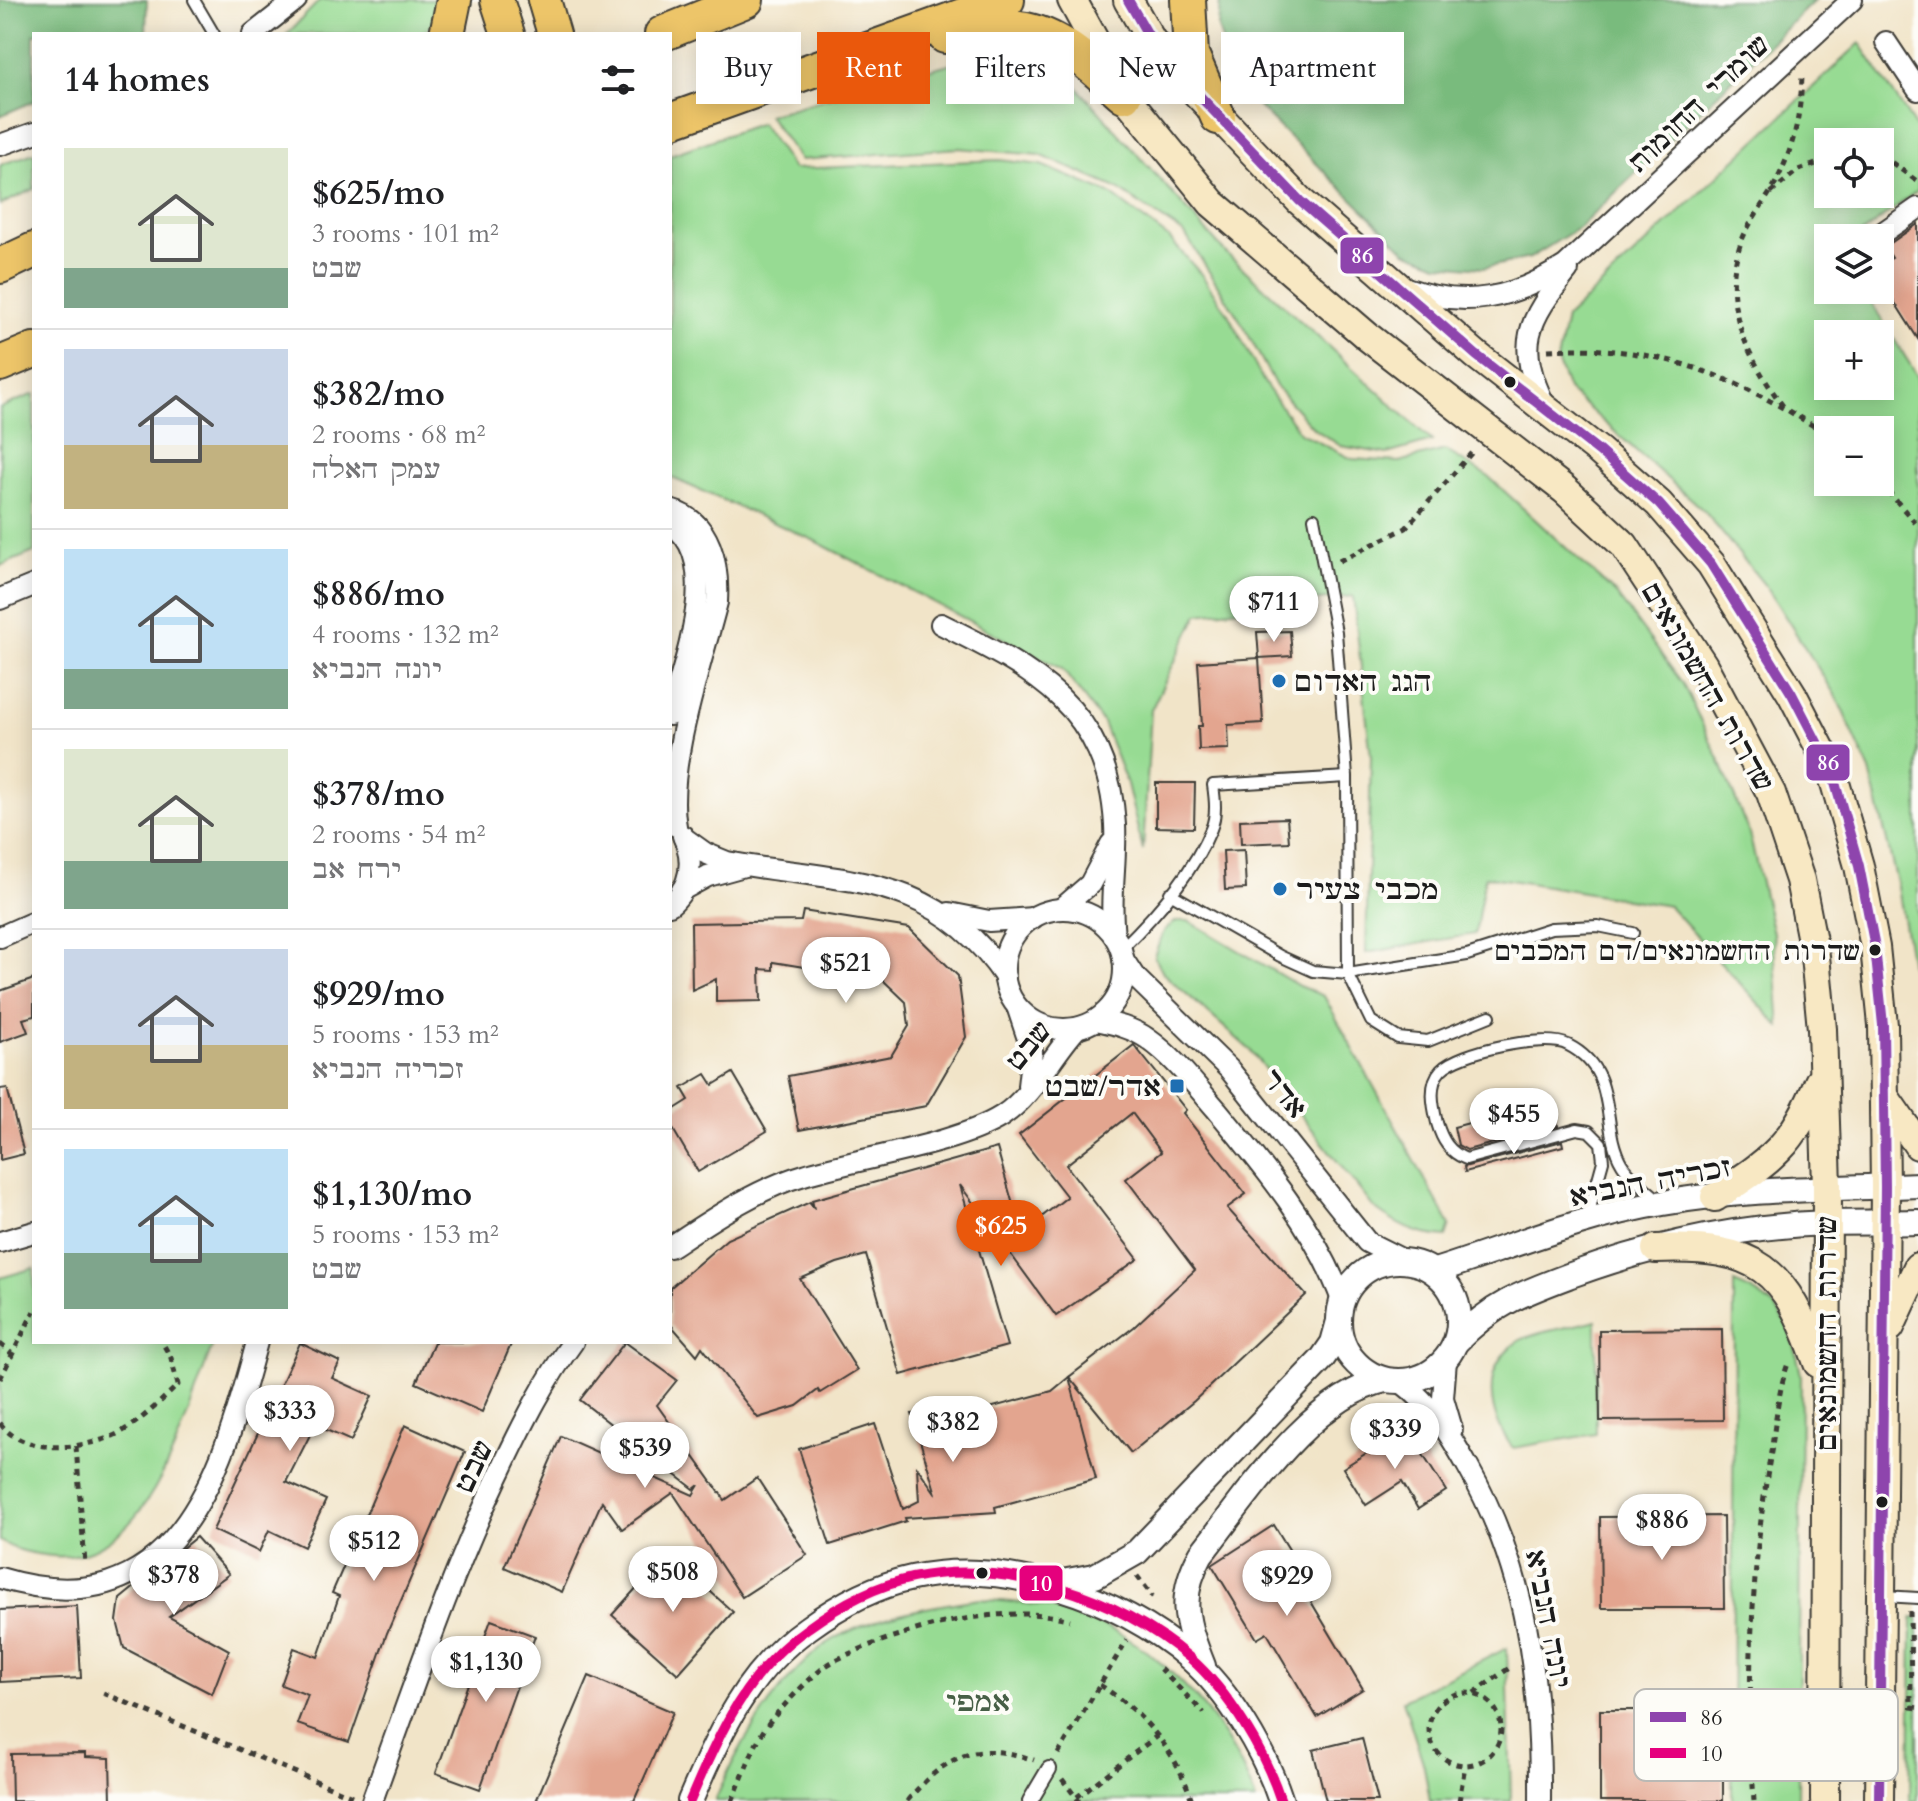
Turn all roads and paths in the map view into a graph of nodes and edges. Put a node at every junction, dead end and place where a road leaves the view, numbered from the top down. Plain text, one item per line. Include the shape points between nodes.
1 (194, 0) edge
2 (296, 0) edge
3 (454, 0) edge
4 (497, 0) edge
5 (544, 0) edge
6 (746, 0) edge
7 (1007, 0) edge
8 (1072, 0) edge
9 (1128, 0) edge
10 (1188, 0) edge
11 (1852, 0) edge
12 (213, 32) edge
13 (256, 32) edge
14 (447, 32) edge
15 (507, 32) edge
16 (553, 32) edge
17 (667, 32) edge
18 (920, 32) edge
19 (1090, 33) edge
20 (930, 39) edge
21 (1804, 42) junction
22 (1886, 42) dead end
23 (1090, 67) edge
24 (817, 69) edge
25 (1918, 90) edge
26 (1131, 104) edge
27 (1218, 117) junction
28 (672, 120) edge
29 (32, 134) edge
30 (0, 145) edge
31 (1894, 164) edge
32 (1814, 165) edge
33 (1918, 182) edge
34 (1767, 196) junction
35 (1918, 208) edge
36 (1894, 225) edge
37 (1585, 249) junction
38 (32, 251) edge
39 (0, 266) edge
40 (1399, 286) junction
41 (32, 351) edge
42 (1526, 351) junction
43 (0, 364) edge
44 (1783, 406) junction
45 (1547, 411) junction
46 (1814, 426) edge
47 (1490, 431) junction
48 (1892, 496) edge
49 (672, 511) edge
50 (1314, 518) dead end
51 (672, 526) edge
52 (1918, 526) edge
53 (1324, 568) junction
54 (32, 586) edge
55 (0, 599) edge
56 (941, 624) dead end
57 (672, 707) edge
58 (1347, 777) junction
59 (672, 807) edge
60 (672, 807) edge
61 (677, 828) edge
62 (1114, 837) junction
63 (748, 866) junction
64 (1170, 893) junction
65 (676, 898) edge
66 (1061, 909) junction
67 (937, 911) junction
68 (1033, 918) junction
69 (32, 923) edge
70 (1633, 933) dead end
71 (0, 937) edge
72 (1119, 948) junction
73 (1348, 974) junction
74 (1005, 977) junction
75 (1017, 1006) junction
76 (1490, 1016) dead end
77 (1087, 1024) junction
78 (1824, 1070) junction
79 (1884, 1096) junction
80 (1022, 1097) junction
81 (1918, 1145) edge
82 (1918, 1185) edge
83 (1827, 1186) junction
84 (1885, 1187) junction
85 (1715, 1197) junction
86 (1662, 1203) junction
87 (1586, 1221) junction
88 (1918, 1222) edge
89 (1826, 1223) junction
90 (1884, 1224) junction
91 (32, 1233) edge
92 (0, 1242) edge
93 (672, 1246) edge
94 (1656, 1249) junction
95 (1403, 1260) junction
96 (1918, 1267) edge
97 (1435, 1271) junction
98 (1341, 1311) junction
99 (32, 1315) edge
100 (1803, 1323) junction
101 (0, 1344) edge
102 (163, 1344) edge
103 (256, 1344) edge
104 (572, 1344) edge
105 (1883, 1347) junction
106 (1452, 1351) junction
107 (11, 1353) junction
108 (0, 1379) edge
109 (1393, 1381) junction
110 (1826, 1384) junction
111 (0, 1423) edge
112 (76, 1446) junction
113 (1463, 1459) junction
114 (0, 1578) edge
115 (1045, 1585) junction
116 (86, 1588) junction
117 (1880, 1596) junction
118 (1914, 1598) edge
119 (1083, 1624) dead end
120 (1113, 1633) dead end
121 (1129, 1637) junction
122 (1139, 1648) dead end
123 (1531, 1653) junction
124 (1150, 1658) dead end
125 (1209, 1680) junction
126 (1100, 1685) junction
127 (1751, 1689) edge
128 (1825, 1689) edge
129 (1880, 1689) edge
130 (103, 1693) dead end
131 (1473, 1694) junction
132 (1918, 1708) edge
133 (1212, 1722) dead end
134 (1157, 1736) junction
135 (1465, 1766) junction
136 (1049, 1769) junction
137 (1753, 1781) edge
138 (1825, 1781) edge
139 (1879, 1781) edge
140 (1078, 1799) edge
141 (364, 1801) edge
142 (372, 1801) edge
143 (690, 1801) edge
144 (732, 1801) edge
145 (907, 1801) edge
146 (1030, 1801) edge
147 (1192, 1801) edge
148 (1281, 1801) edge
149 (1459, 1801) edge
150 (1540, 1801) edge
151 (1754, 1801) edge
152 (1825, 1801) edge
153 (1879, 1801) edge

1 - 12 lane
2 - 13 street
3 - 14 highway
4 - 15 main road
5 - 16 main road
6 - 17 highway
7 - 18 highway
8 - 19 main road, שדרות החשמונאים
9 - 27 main road, שדרות החשמונאים via 1151,40
10 - 27 highway via 1191,54
11 - 21 street, שומרי החומות
20 - 23 highway via 1019,29 1043,35
21 - 34 path via 1801,114 1783,168
21 - 37 street, שומרי החומות
22 - 25 street
24 - 28 highway
26 - 47 main road, שדרות החשמונאים via 1212,203 1368,337
27 - 40 main road, שדרות החשמונאים via 1300,201
29 - 30 street
31 - 33 path
32 - 34 path via 1798,170
34 - 44 path via 1738,250 1732,288 1747,353
35 - 36 street
37 - 40 street, שומרי החומות via 1541,281 1489,300 1445,299
37 - 42 street, שומרי החומות via 1541,303
38 - 39 highway
40 - 45 main road, שדרות החשמונאים
41 - 43 highway
42 - 44 path via 1625,352 1687,364 1733,379
42 - 45 street via 1530,375
44 - 46 path
45 - 79 main road, שדרות החשמונאים via 1659,504 1711,564 1792,694 1831,769 1875,947
47 - 53 path via 1406,528
47 - 78 main road, שדרות החשמונאים via 1624,545 1740,729 1771,793 1800,880 1815,956
48 - 52 path
49 - 60 street via 704,534 719,578 676,766
50 - 53 lane
51 - 57 street via 686,539 699,581
53 - 58 lane via 1336,632
54 - 55 street
56 - 62 street via 1021,664 1069,705 1101,761
58 - 64 lane via 1213,785 1213,826
58 - 73 lane
59 - 61 street
61 - 63 street via 705,853
61 - 65 street via 690,866
62 - 66 street via 1090,884
62 - 72 street
63 - 65 street via 723,870
63 - 67 street via 868,882
64 - 72 lane
64 - 73 lane via 1280,956 1313,971
66 - 68 street
66 - 72 street via 1091,915
67 - 68 street via 989,921
67 - 74 street via 971,933
68 - 74 street via 1013,937
69 - 71 street
70 - 73 lane via 1598,926 1551,928 1480,952
72 - 77 street via 1124,973 1116,1000
72 - 95 street, אדר via 1134,976 1229,1069 1367,1242
73 - 76 lane via 1371,1021 1398,1038 1428,1041
74 - 75 street
75 - 77 street via 1050,1028
75 - 80 street, שבט via 1032,1051
77 - 80 street, שבט
77 - 98 street via 1133,1030 1202,1093 1295,1210 1326,1261
78 - 83 main road, שדרות החשמונאים
78 - 85 main road via 1790,1141
79 - 81 main road
79 - 84 main road, שדרות החשמונאים
80 - 93 street, שבט via 999,1118 965,1132 799,1176
82 - 84 street, זכריה הנביא
83 - 84 street, זכריה הנביא
83 - 85 street, זכריה הנביא
83 - 89 main road, שדרות החשמונאים
84 - 90 main road, שדרות החשמונאים
85 - 86 street, זכריה הנביא
86 - 87 street, זכריה הנביא
86 - 87 lane via 1622,1163 1602,1082 1569,1045 1547,1039 1457,1058 1438,1072 1434,1113 1453,1154 1466,1159 1577,1129 1589,1131 1601,1143 1603,1161
87 - 97 street, זכריה הנביא
88 - 90 street
89 - 90 street
89 - 94 street via 1719,1234
89 - 110 main road, שדרות החשמונאים
90 - 105 main road, שדרות החשמונאים
91 - 92 street
94 - 100 main road via 1733,1252 1774,1279
94 - 106 street via 1504,1301 1480,1317
95 - 97 street
95 - 98 street via 1366,1270
96 - 105 main road
97 - 106 street via 1459,1310
98 - 109 street via 1341,1337 1357,1364
98 - 115 street via 1333,1343 1322,1359 1137,1552 1095,1576
99 - 107 path
100 - 110 main road
100 - 127 path via 1785,1371 1754,1575
101 - 107 path
102 - 112 path via 178,1385 115,1435
103 - 116 street via 212,1477 173,1543 137,1573
104 - 142 street, שבט via 533,1404 481,1515
105 - 117 main road, שדרות החשמונאים
106 - 109 street via 1426,1376
106 - 113 street, יונה הנביא via 1443,1398
107 - 108 path
109 - 113 street, יונה הנביא via 1423,1399
109 - 125 street via 1362,1385 1341,1397 1256,1484 1201,1554 1189,1575 1186,1615
110 - 128 main road, שדרות החשמונאים
111 - 112 path via 32,1444
112 - 116 path
113 - 123 street, יונה הנביא via 1510,1556
114 - 116 street via 33,1588
115 - 125 street via 1128,1616 1189,1657
115 - 143 street via 1004,1576 946,1574 910,1578 843,1605 786,1646 748,1686
117 - 118 lane
117 - 129 main road, שדרות החשמונאים
118 - 132 path via 1911,1707
119 - 144 path via 1052,1615 985,1616 910,1631 831,1662 770,1722
120 - 121 path
121 - 122 path
121 - 126 path
123 - 131 path
123 - 150 street, יונה הנביא
124 - 133 path
125 - 148 street via 1243,1725
126 - 134 path via 1126,1702
126 - 136 path
130 - 141 path
131 - 135 path via 1497,1713 1500,1738 1488,1757
131 - 135 path via 1449,1696 1438,1703 1429,1722 1428,1735 1440,1756
134 - 140 path
134 - 147 path
135 - 149 path
136 - 140 path
136 - 145 path via 1007,1751 973,1752 941,1764
136 - 146 street
137 - 151 path
138 - 152 main road, שדרות החשמונאים
139 - 153 main road, שדרות החשמונאים

